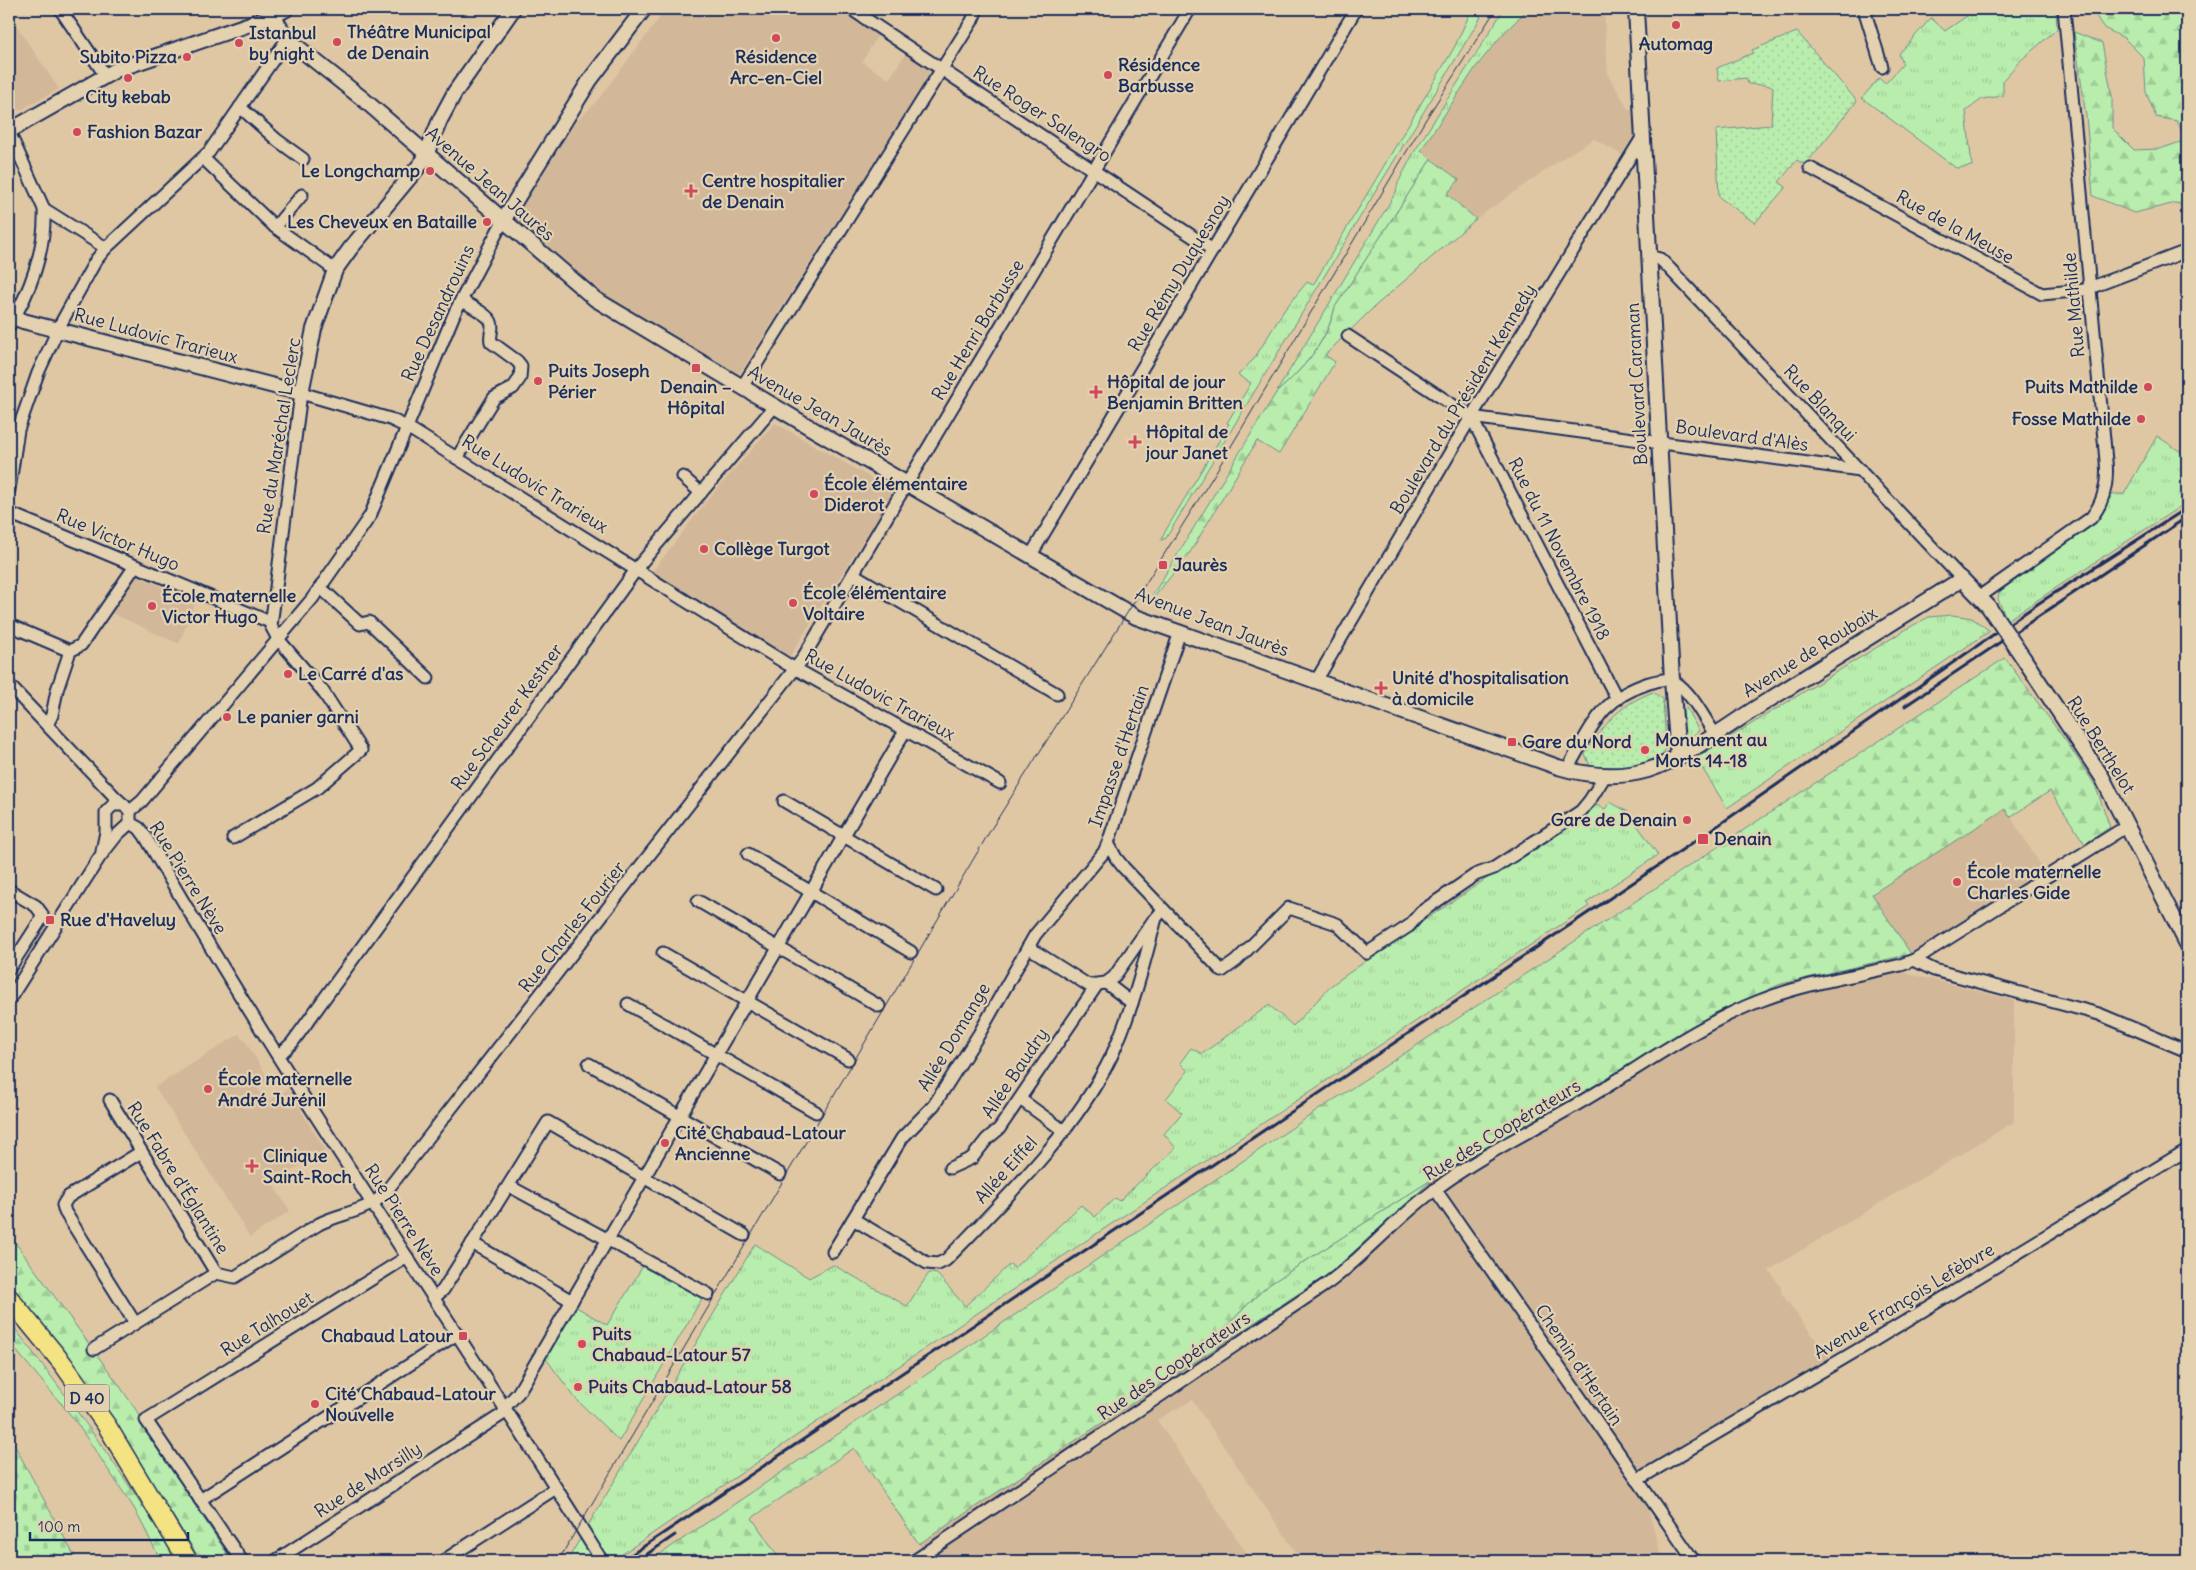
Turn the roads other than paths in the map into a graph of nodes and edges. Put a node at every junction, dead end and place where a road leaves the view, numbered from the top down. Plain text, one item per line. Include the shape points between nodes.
1 (60, 9) edge
2 (286, 9) edge
3 (513, 9) edge
4 (644, 9) edge
5 (850, 9) edge
6 (978, 9) edge
7 (1190, 9) edge
8 (1356, 9) edge
9 (1636, 9) edge
10 (1864, 9) edge
11 (2064, 9) edge
12 (273, 16) junction
13 (288, 38) junction
14 (1882, 67) dead end
15 (941, 69) junction
16 (106, 75) junction
17 (240, 107) junction
18 (9, 132) edge
19 (1643, 136) junction
20 (428, 155) junction
21 (203, 158) junction
22 (303, 158) dead end
23 (1810, 168) dead end
24 (1094, 169) junction
25 (302, 195) dead end
26 (44, 209) junction
27 (504, 219) junction
28 (274, 227) junction
29 (106, 248) junction
30 (1213, 250) junction
31 (2187, 251) edge
32 (1650, 256) junction
33 (335, 270) junction
34 (2089, 288) junction
35 (461, 300) junction
36 (10, 320) edge
37 (58, 329) junction
38 (1348, 336) dead end
39 (742, 387) junction
40 (301, 393) junction
41 (774, 407) junction
42 (1471, 417) junction
43 (407, 427) junction
44 (1659, 442) junction
45 (457, 458) junction
46 (1860, 470) junction
47 (683, 477) dead end
48 (907, 483) junction
49 (9, 490) edge
50 (701, 493) junction
51 (9, 513) edge
52 (1031, 555) junction
53 (135, 566) junction
54 (636, 570) junction
55 (853, 574) junction
56 (1962, 579) junction
57 (320, 588) junction
58 (1979, 597) junction
59 (270, 622) junction
60 (9, 625) edge
61 (1180, 632) junction
62 (278, 639) junction
63 (70, 651) junction
64 (796, 669) junction
65 (428, 678) dead end
66 (1672, 680) junction
67 (1316, 681) junction
68 (9, 685) edge
69 (1057, 694) dead end
70 (1616, 697) junction
71 (46, 725) junction
72 (905, 731) junction
73 (1715, 734) junction
74 (1678, 756) junction
75 (1567, 770) junction
76 (91, 772) junction
77 (1605, 776) junction
78 (1000, 783) dead end
79 (784, 801) dead end
80 (107, 816) junction
81 (127, 817) junction
82 (2127, 826) junction
83 (844, 836) junction
84 (234, 838) dead end
85 (1108, 843) junction
86 (748, 854) dead end
87 (99, 858) junction
88 (9, 890) edge
89 (936, 890) dead end
90 (811, 892) junction
91 (698, 901) dead end
92 (1160, 914) junction
93 (2187, 944) edge
94 (778, 947) junction
95 (1028, 947) junction
96 (911, 952) dead end
97 (663, 953) dead end
98 (1914, 960) junction
99 (9, 969) edge
100 (1101, 984) junction
101 (11, 993) edge
102 (747, 1001) junction
103 (1132, 1002) junction
104 (628, 1004) dead end
105 (879, 1006) dead end
106 (2187, 1051) edge
107 (716, 1055) junction
108 (278, 1056) junction
109 (848, 1059) dead end
110 (588, 1064) dead end
111 (1020, 1099) junction
112 (110, 1100) dead end
113 (816, 1112) dead end
114 (680, 1116) junction
115 (1064, 1131) junction
116 (2187, 1150) edge
117 (141, 1152) junction
118 (950, 1168) dead end
119 (780, 1174) dead end
120 (644, 1177) junction
121 (509, 1186) junction
122 (1435, 1189) junction
123 (373, 1204) junction
124 (853, 1218) junction
125 (744, 1235) dead end
126 (608, 1239) junction
127 (472, 1243) junction
128 (833, 1252) dead end
129 (407, 1257) junction
130 (216, 1273) junction
131 (708, 1294) dead end
132 (9, 1298) edge
133 (434, 1298) junction
134 (572, 1301) junction
135 (9, 1312) edge
136 (136, 1323) junction
137 (457, 1334) junction
138 (94, 1349) dead end
139 (505, 1410) junction
140 (1637, 1480) junction
141 (556, 1488) junction
142 (200, 1500) junction
143 (154, 1506) junction
144 (188, 1561) edge
145 (242, 1561) edge
146 (275, 1561) edge
147 (443, 1561) edge
148 (602, 1561) edge
149 (914, 1561) edge
150 (1694, 1561) edge

1 - 16 street
2 - 12 street
3 - 20 street, Rue du Maréchal Leclerc via 455,92 440,120
4 - 27 street, Rue Desandrouins via 590,80
5 - 15 street, Rue Roger Salengro
6 - 15 street
7 - 24 street, Rue Henri Barbusse
8 - 30 street, Rue Rémy Duquesnoy
9 - 19 street, Boulevard Caraman
10 - 14 street
11 - 34 street, Rue Mathilde
12 - 13 street, Avenue Jean Jaurès
12 - 16 street
13 - 17 street
13 - 20 street, Avenue Jean Jaurès
15 - 24 street, Rue Roger Salengro
15 - 39 street
16 - 18 street
17 - 21 street
17 - 22 street
18 - 26 street
19 - 32 street, Boulevard Caraman
19 - 42 street, Boulevard du Président Kennedy
20 - 27 street, Avenue Jean Jaurès
20 - 33 street, Rue du Maréchal Leclerc
21 - 28 street
21 - 29 street
23 - 34 street, Rue de la Meuse via 2038,293
24 - 30 street, Rue Roger Salengro
24 - 48 street, Rue Henri Barbusse
25 - 28 street
26 - 29 street
26 - 36 street via 37,264
27 - 35 street, Rue Desandrouins
27 - 39 street, Avenue Jean Jaurès via 596,299
28 - 33 street
29 - 37 street
30 - 52 street, Rue Rémy Duquesnoy
31 - 34 street, Rue de la Meuse
32 - 44 street, Boulevard Caraman
32 - 46 street, Rue Blanqui via 1670,269
33 - 40 street, Rue du Maréchal Leclerc via 314,329
34 - 58 street, Rue Mathilde via 2107,468 2102,500 2086,522
35 - 43 street, Rue Desandrouins
35 - 45 street via 489,318 491,342 517,361 521,369 516,384 494,398
36 - 37 street, Rue Ludovic Trarieux
37 - 40 street, Rue Ludovic Trarieux
37 - 49 street via 35,379 18,430
38 - 42 street
39 - 41 street, Avenue Jean Jaurès
40 - 43 street, Rue Ludovic Trarieux
40 - 59 street, Rue du Maréchal Leclerc
41 - 48 street, Avenue Jean Jaurès
41 - 50 street, Rue Scheurer Kestner
42 - 44 street, Boulevard d'Alès
42 - 67 street, Boulevard du Président Kennedy
42 - 70 street, Rue du 11 Novembre 1918
43 - 45 street, Rue Ludovic Trarieux
43 - 57 street, Rue Desandrouins via 370,516
44 - 46 street, Boulevard d'Alès
44 - 66 street, Boulevard Caraman
45 - 54 street, Rue Ludovic Trarieux
46 - 56 street, Rue Blanqui
47 - 50 street
48 - 52 street, Avenue Jean Jaurès
48 - 55 street, Rue Henri Barbusse
50 - 54 street, Rue Scheurer Kestner
51 - 53 street, Rue Victor Hugo
52 - 61 street, Avenue Jean Jaurès via 1132,615
53 - 59 street, Rue Victor Hugo
53 - 63 street via 81,646
54 - 64 street, Rue Ludovic Trarieux
54 - 108 street, Rue Scheurer Kestner via 292,1043
55 - 64 street, Rue Henri Barbusse
55 - 69 street
56 - 58 street, Rue Berthelot
56 - 73 street, Avenue de Roubaix
57 - 62 street, Rue Desandrouins
57 - 65 street via 360,624 369,622
58 - 82 street, Rue Berthelot, bridge via 2102,777
59 - 62 street
60 - 63 street
61 - 67 street, Avenue Jean Jaurès
61 - 85 street, Impasse d'Hertain
62 - 81 street
62 - 84 street via 322,690 360,750 317,788
63 - 71 street via 52,715
64 - 72 street, Rue Ludovic Trarieux
64 - 123 street, Rue Charles Fourier
66 - 70 street via 1659,680
66 - 73 street via 1684,691
66 - 74 street, Boulevard Caraman
67 - 75 street, Avenue Jean Jaurès
68 - 71 street, Rue Pierre Nève
70 - 75 street via 1602,711
71 - 76 street, Rue Pierre Nève
72 - 78 street, Rue Ludovic Trarieux
72 - 83 street, Rue de Marsilly
73 - 74 street, Avenue de Roubaix
74 - 77 street, Avenue Jean Jaurès via 1646,771
75 - 77 street, Avenue Jean Jaurès
76 - 80 street, Rue Pierre Nève via 103,794
76 - 81 street, Rue Pierre Nève
77 - 92 street, Impasse d'Hertain via 1580,810 1494,868 1480,872 1367,953 1337,924 1289,908 1222,971
79 - 83 street
80 - 81 street via 115,804
80 - 81 street via 113,829
80 - 87 street via 106,836
81 - 87 street
81 - 108 street, Rue Pierre Nève via 145,836
82 - 93 street, Rue Berthelot
82 - 98 street, Rue des Coopérateurs
83 - 89 street
83 - 90 street, Rue de Marsilly
85 - 92 street, Impasse d'Hertain
85 - 95 street, Allée Domange
86 - 90 street
87 - 101 street
88 - 99 street via 36,906 42,914
90 - 94 street, Rue de Marsilly
90 - 96 street
91 - 94 street
92 - 100 street, Allée Baudry via 1114,976
92 - 103 street, Allée Eiffel
94 - 102 street, Rue de Marsilly
94 - 105 street
95 - 100 street via 1085,984
95 - 124 street, Allée Domange via 979,1034 934,1104 902,1138
97 - 102 street
98 - 106 street via 1934,970 2099,1014
98 - 122 street, Rue des Coopérateurs via 1778,994 1732,1013
100 - 103 street
100 - 111 street, Allée Baudry
102 - 107 street, Rue de Marsilly
102 - 109 street
103 - 115 street, Allée Eiffel via 1108,1062
104 - 107 street
107 - 113 street
107 - 114 street, Rue de Marsilly
108 - 123 street, Rue Pierre Nève
110 - 114 street
111 - 115 street
111 - 118 street, Allée Baudry via 1000,1129 975,1156
112 - 117 street, Rue Fabre d'Églantine
114 - 119 street
114 - 120 street, Rue de Marsilly
115 - 124 street, Allée Eiffel via 1019,1184 942,1262 935,1265
116 - 140 street, Avenue François Lefèbvre
117 - 130 street, Rue Fabre d'Églantine
117 - 136 street via 68,1197 63,1205
120 - 121 street via 548,1122
120 - 125 street
120 - 126 street, Rue de Marsilly
121 - 126 street
121 - 127 street
122 - 140 street, Chemin d'Hertain
122 - 149 street, Rue des Coopérateurs via 1328,1283
123 - 129 street, Rue Pierre Nève
123 - 130 street via 320,1224 235,1277
124 - 128 street, Allée Domange
126 - 131 street
126 - 134 street, Rue de Marsilly
127 - 133 street via 443,1290
127 - 134 street
129 - 133 street, Rue Pierre Nève
129 - 142 street, Rue Talhouet via 146,1420
130 - 136 street
132 - 143 main road, D 40 via 98,1413
133 - 137 street, Rue Pierre Nève
134 - 139 street, Rue de Marsilly
135 - 143 main road, D 40 via 85,1408
136 - 138 street
137 - 139 street, Rue Pierre Nève
137 - 142 street
139 - 141 street, Rue Pierre Nève
139 - 146 street, Rue de Marsilly
140 - 150 street, Chemin d'Hertain
141 - 147 street
141 - 148 street, Rue Pierre Nève
142 - 145 street
143 - 144 main road, D 40

